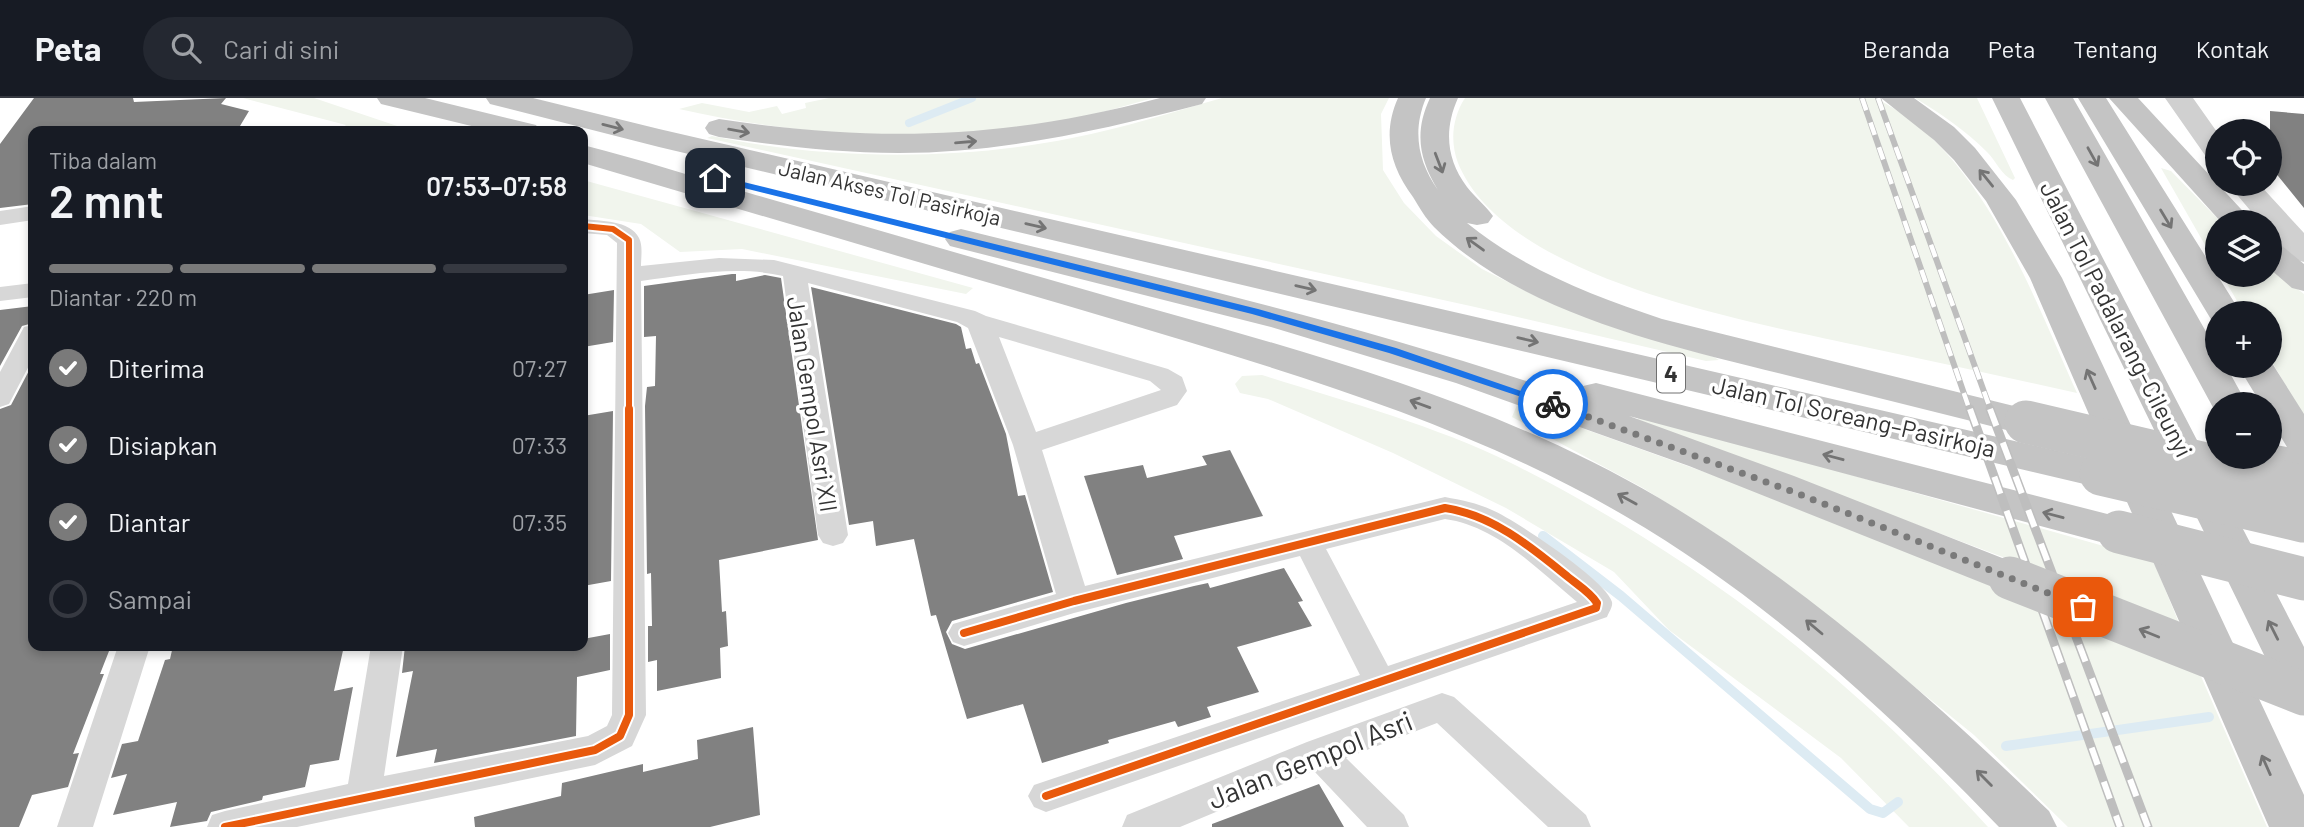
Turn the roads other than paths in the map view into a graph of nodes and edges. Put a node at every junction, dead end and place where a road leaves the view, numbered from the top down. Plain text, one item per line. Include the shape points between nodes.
1 (390, 98) edge
2 (500, 98) edge
3 (576, 98) edge
4 (1192, 98) edge
5 (1412, 98) edge
6 (1444, 98) edge
7 (1895, 98) edge
8 (2006, 98) edge
9 (2059, 98) edge
10 (2092, 98) edge
11 (2123, 98) edge
12 (2179, 98) edge
13 (486, 126) edge
14 (505, 126) edge
15 (2205, 135) edge
16 (588, 146) edge
17 (588, 156) edge
18 (2254, 196) edge
19 (2227, 210) edge
20 (28, 214) edge
21 (0, 218) edge
22 (588, 226) edge
23 (2304, 252) edge
24 (2282, 262) edge
25 (794, 272) junction
26 (628, 275) junction
27 (2304, 281) edge
28 (1230, 288) junction
29 (28, 291) edge
30 (0, 294) edge
31 (2217, 301) edge
32 (977, 322) junction
33 (28, 343) edge
34 (2263, 378) edge
35 (2222, 392) edge
36 (0, 398) edge
37 (2024, 410) junction
38 (2205, 442) edge
39 (2304, 444) edge
40 (1027, 445) junction
41 (2282, 460) edge
42 (2304, 465) edge
43 (2267, 469) edge
44 (2304, 517) edge
45 (833, 536) dead end
46 (1309, 544) junction
47 (2304, 579) edge
48 (1074, 601) junction
49 (964, 633) dead end
50 (132, 651) edge
51 (386, 651) edge
52 (1379, 681) junction
53 (2304, 692) edge
54 (1319, 753) junction
55 (364, 796) junction
56 (1046, 796) dead end
57 (75, 827) edge
58 (225, 827) edge
59 (1140, 827) edge
60 (1391, 827) edge
61 (1573, 827) edge
62 (2032, 827) edge
63 (2294, 827) edge

1 - 13 highway
1 - 14 highway
2 -> 28 highway, Jalan Akses Tol Pasirkoja / 4
3 -> 4 highway via 774,137 891,146 1053,132
37 -> 5 highway via 1689,338 1591,306 1518,272 1461,234 1419,187 1403,145 1402,125
6 -> 37 highway via 1434,117 1432,136 1447,181 1490,228 1556,269 1697,320
63 -> 7 highway via 2017,223 1956,143
53 -> 8 highway, Jalan Tol Padalarang–Cileunyi / 4
9 -> 35 highway
10 -> 31 highway
11 - 19 highway
12 - 15 street
16 - 28 highway, Jalan Akses Tol Pasirkoja / 4
62 -> 17 highway via 1966,760 1803,618 1643,508 1515,442 1325,371
18 - 23 street
20 - 21 street
22 - 26 street via 614,229 629,240
24 - 27 highway
25 - 26 street via 728,263
25 - 32 street
25 - 45 street, Jalan Gempol Asri XII
26 - 55 street via 629,715 620,736 595,750
28 -> 44 highway, Jalan Tol Soreang–Pasirkoja / 4, bridge
47 -> 28 highway, bridge via 1532,379
53 -> 28 highway, 4, bridge via 1787,489 1379,346
29 - 30 street
32 - 40 street via 985,332
32 - 40 street via 1173,383 1168,399
33 - 36 street
34 - 39 highway
37 - 38 highway
37 - 44 highway, bridge
40 - 48 street
41 - 42 highway
43 - 44 highway
46 - 48 street
46 - 52 street
46 - 52 street via 1426,511 1461,508 1491,520 1597,603 1595,608
48 - 49 street
50 - 57 street
51 - 55 street
52 - 56 street
54 - 59 street, Jalan Gempol Asri
54 - 60 street
54 - 61 street, Jalan Gempol Asri via 1442,707
55 - 58 street

